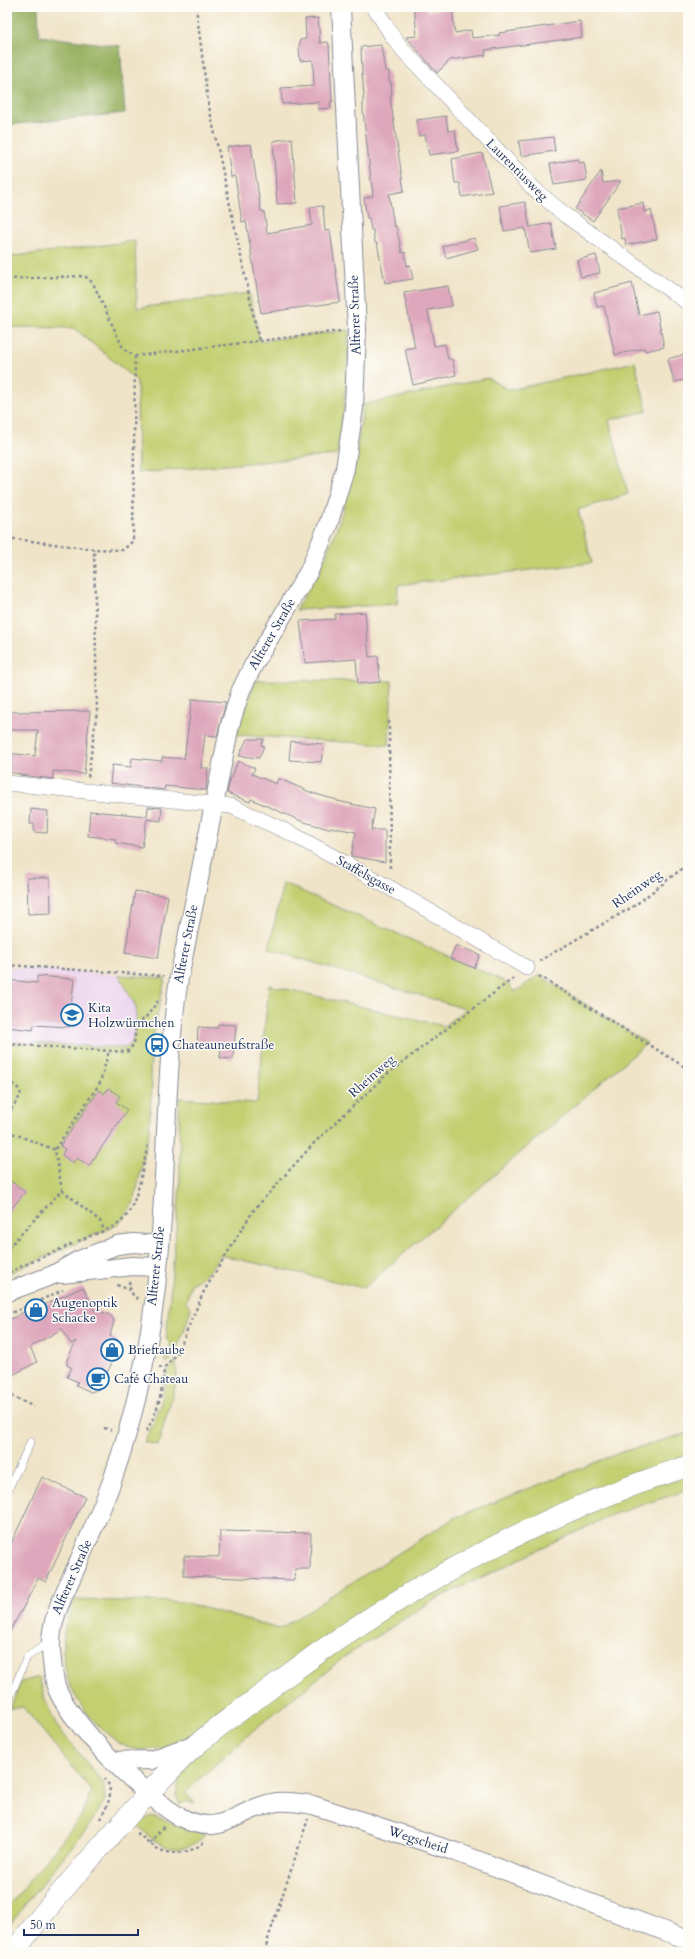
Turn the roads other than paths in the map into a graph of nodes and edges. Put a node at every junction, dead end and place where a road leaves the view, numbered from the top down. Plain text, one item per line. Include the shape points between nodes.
1 (341, 7) edge
2 (374, 7) edge
3 (688, 303) edge
4 (7, 783) edge
5 (214, 806) junction
6 (527, 968) road end
7 (160, 1245) junction
8 (158, 1267) junction
9 (53, 1274) junction
10 (7, 1292) edge
11 (31, 1441) dead end
12 (688, 1466) edge
13 (7, 1492) edge
14 (51, 1641) junction
15 (7, 1704) edge
16 (200, 1742) junction
17 (114, 1761) junction
18 (149, 1794) junction
19 (688, 1940) edge
20 (14, 1952) edge

1 - 5 street, Alfterer Straße via 357,329 355,405 345,469 328,525 309,571 241,690 230,725
2 - 3 street, Laurentiusweg via 404,51 534,188 565,215
4 - 5 street, Staffelsgasse
5 - 6 street, Staffelsgasse via 231,806 292,834
5 - 7 street, Alfterer Straße via 173,1014
7 - 8 street, Alfterer Straße
7 - 9 street via 117,1245 79,1260
8 - 9 street via 132,1266
8 - 14 street, Alfterer Straße via 144,1365 127,1432 91,1535 54,1619
9 - 10 street
11 - 13 lane
12 - 16 main road via 560,1514 454,1566 396,1600 333,1642
14 - 15 lane via 27,1657
14 - 17 street, Alfterer Straße via 56,1686 60,1695 70,1713
16 - 17 street via 151,1760
16 - 18 main road
17 - 18 street, Alfterer Straße
18 - 19 street, Wegscheid via 175,1814 202,1825 223,1824 275,1802 313,1805 456,1852
18 - 20 main road via 66,1886

